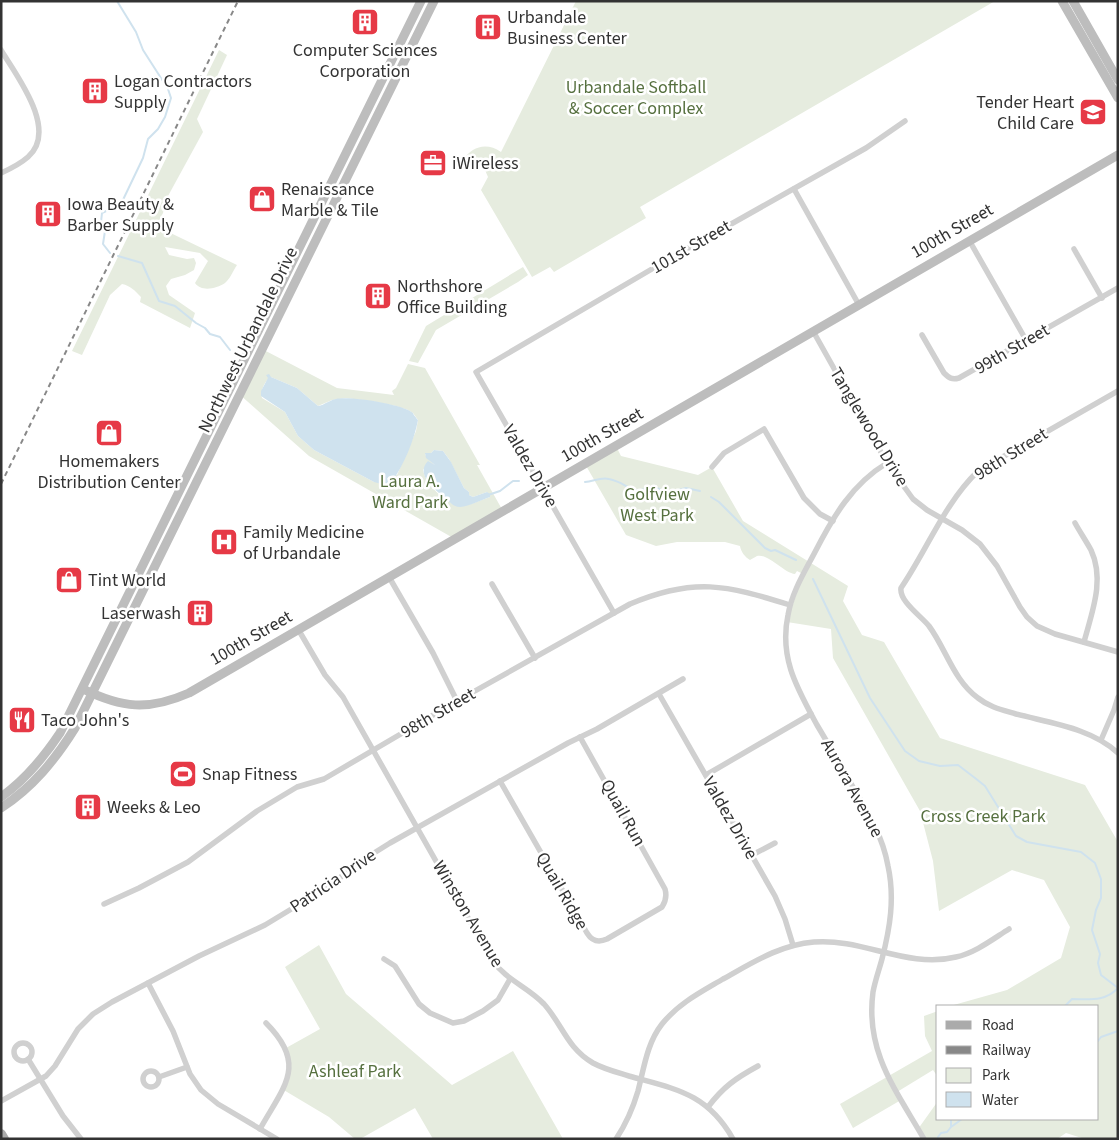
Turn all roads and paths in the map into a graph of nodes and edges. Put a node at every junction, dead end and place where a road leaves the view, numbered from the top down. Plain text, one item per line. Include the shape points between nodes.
1 (421, 1) edge
2 (434, 1) edge
3 (1062, 1) edge
4 (1072, 1) edge
5 (1, 50) edge
6 (1118, 80) edge
7 (1118, 98) edge
8 (905, 121) dead end
9 (1118, 154) edge
10 (1, 174) edge
11 (794, 189) junction
12 (969, 240) junction
13 (1074, 249) dead end
14 (1118, 288) edge
15 (1102, 298) junction
16 (859, 305) junction
17 (813, 331) junction
18 (922, 334) dead end
19 (1026, 340) junction
20 (476, 372) joint
21 (1118, 391) edge
22 (887, 463) junction
23 (712, 467) dead end
24 (542, 488) junction
25 (942, 518) junction
26 (833, 521) junction
27 (1075, 523) dead end
28 (389, 577) junction
29 (492, 584) dead end
30 (790, 604) junction
31 (614, 613) junction
32 (298, 629) junction
33 (1084, 642) junction
34 (1118, 652) edge
35 (535, 658) junction
36 (683, 679) dead end
37 (83, 689) junction
38 (92, 693) junction
39 (659, 694) junction
40 (1118, 696) edge
41 (457, 701) junction
42 (811, 714) junction
43 (580, 738) junction
44 (1101, 740) junction
45 (374, 750) junction
46 (1118, 753) edge
47 (706, 775) junction
48 (500, 781) junction
49 (1, 797) edge
50 (1, 808) edge
51 (417, 827) junction
52 (775, 843) dead end
53 (752, 855) junction
54 (666, 889) joint
55 (104, 904) dead end
56 (1010, 929) dead end
57 (792, 946) junction
58 (884, 952) junction
59 (384, 959) dead end
60 (510, 980) junction
61 (148, 983) junction
62 (266, 1023) dead end
63 (28, 1059) dead end
64 (758, 1066) dead end
65 (187, 1067) junction
66 (159, 1077) dead end
67 (41, 1079) junction
68 (641, 1079) junction
69 (1, 1101) edge
70 (708, 1107) junction
71 (260, 1129) junction
72 (1, 1134) edge
73 (4, 1139) edge
74 (81, 1139) edge
75 (277, 1139) edge
76 (616, 1139) edge
77 (733, 1139) edge
78 (924, 1139) edge

1 - 37 main road, Northwest Urbandale Drive
2 - 38 main road, Northwest Urbandale Drive
3 - 7 main road
4 - 6 main road
5 - 10 street via 37,114 39,136 28,158
8 - 11 street, 101st Street via 866,148
9 - 12 main road, 100th Street
11 - 16 street
11 - 20 street, 101st Street
12 - 16 main road, 100th Street
12 - 19 street
13 - 15 street
14 - 15 street, 99th Street
15 - 19 street, 99th Street
16 - 17 main road, 100th Street
17 - 22 street, Tanglewood Drive
17 - 24 main road, 100th Street
18 - 19 street, 99th Street via 944,373 954,380
20 - 24 street, Valdez Drive
21 - 25 street, 98th Street via 978,471
22 - 25 street, Tanglewood Drive via 913,499
22 - 26 street, Aurora Avenue via 852,492
23 - 26 street via 724,453 764,428 804,498
24 - 28 main road, 100th Street
24 - 31 street, Valdez Drive
25 - 33 street, Tanglewood Drive via 971,536 988,553 1027,617 1037,626
25 - 44 street, 98th Street via 901,588 902,599 929,627 961,680 979,700
26 - 30 street, Aurora Avenue
27 - 33 street via 1092,551 1098,574 1098,589
28 - 32 main road, 100th Street
28 - 41 street
29 - 35 street
30 - 31 street, 98th Street via 739,590 696,586 648,597
30 - 42 street, Aurora Avenue via 786,628 789,667
31 - 35 street, 98th Street
32 - 38 main road, 100th Street via 174,699 154,704 128,704
32 - 45 street, Winston Avenue
33 - 34 street, Tanglewood Drive
35 - 41 street, 98th Street
36 - 39 street, Patricia Drive
37 - 38 main road, 100th Street
37 - 49 main road via 45,755
38 - 50 main road via 71,734 45,771
39 - 43 street, Patricia Drive
39 - 47 street, Valdez Drive
40 - 44 street
41 - 45 street, 98th Street
42 - 47 street
42 - 58 street, Aurora Avenue via 875,826 886,855 892,900
43 - 48 street, Patricia Drive
43 - 54 street, Quail Run
44 - 46 street
45 - 51 street, Winston Avenue
45 - 55 street, 98th Street via 324,779 298,788 257,810 188,862
47 - 53 street, Valdez Drive
48 - 51 street, Patricia Drive
48 - 54 street, Quail Ridge via 590,938 602,941 662,908
51 - 60 street, Winston Avenue via 492,960
51 - 61 street, Patricia Drive via 265,925
52 - 53 street
53 - 57 street, Valdez Drive via 775,896
56 - 58 street via 958,957 916,960
57 - 58 street via 826,942
57 - 68 street via 761,957 675,1009 651,1043
58 - 78 street, Aurora Avenue via 872,1006 876,1048 884,1070
59 - 60 street via 395,966 419,1004 453,1023 464,1021 498,1000
60 - 68 street, Winston Avenue via 544,1005 570,1042 591,1062
61 - 65 street via 167,1017
61 - 67 street, Patricia Drive via 93,1014 78,1028 55,1066
62 - 71 street via 286,1048 290,1066 286,1081
63 - 67 street
64 - 70 street via 724,1087
65 - 66 street
65 - 71 street via 206,1095
67 - 69 street, Patricia Drive
67 - 74 street
68 - 70 street, Winston Avenue via 685,1092
68 - 76 street via 630,1114
70 - 77 street, Winston Avenue
71 - 75 street
72 - 73 main road

